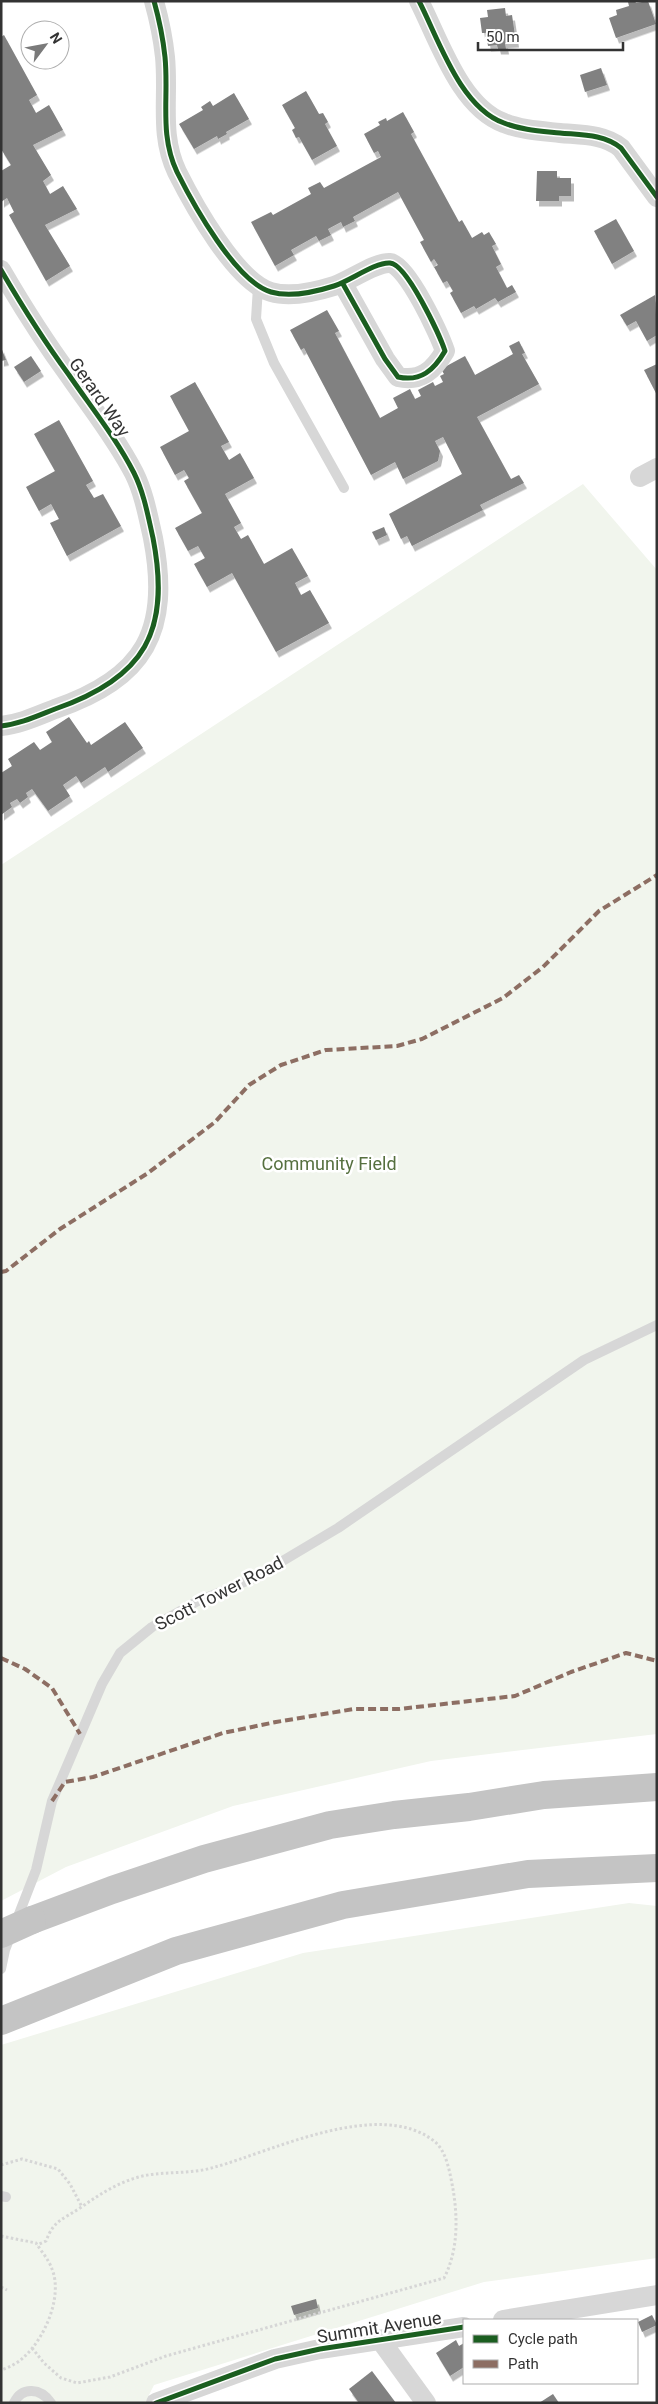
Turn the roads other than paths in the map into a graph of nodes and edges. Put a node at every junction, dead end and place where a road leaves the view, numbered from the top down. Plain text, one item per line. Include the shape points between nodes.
1 (154, 1) edge
2 (419, 1) edge
3 (657, 197) edge
4 (1, 270) edge
5 (343, 284) junction
6 (258, 287) junction
7 (344, 488) dead end
8 (1, 726) edge
9 (657, 1325) edge
10 (657, 1787) edge
11 (657, 1868) edge
12 (1, 1934) edge
13 (1, 1969) edge
14 (2, 2021) edge
15 (657, 2295) edge
16 (509, 2319) edge
17 (463, 2327) edge
18 (381, 2341) junction
19 (159, 2402) edge
20 (14, 2403) edge
21 (51, 2403) edge
22 (426, 2403) edge

1 - 6 street via 165,56 165,130 171,157 211,231
2 - 3 street via 458,78 480,109 518,128 591,136 614,142
4 - 8 street, Gerard Way via 135,475 149,522 158,578 158,600 149,639 140,656 108,686 29,719
5 - 5 street via 379,266 391,263 397,266 412,285 440,337 445,351 439,362 422,376 410,380 398,377
5 - 6 street via 315,292 290,294 272,293
6 - 7 lane via 256,319 274,363
9 - 13 lane, Scott Tower Road via 584,1360 338,1528 254,1578 196,1602 152,1627 120,1652 102,1684 52,1801 36,1870 5,1950
10 - 12 highway, bridge via 544,1795 330,1825 204,1859 112,1890
11 - 14 highway via 528,1874 343,1905 176,1951
15 - 16 street
17 - 18 street, Summit Avenue
18 - 19 street, Summit Avenue via 275,2359
18 - 22 street
20 - 21 lane via 20,2394 29,2390 45,2395

